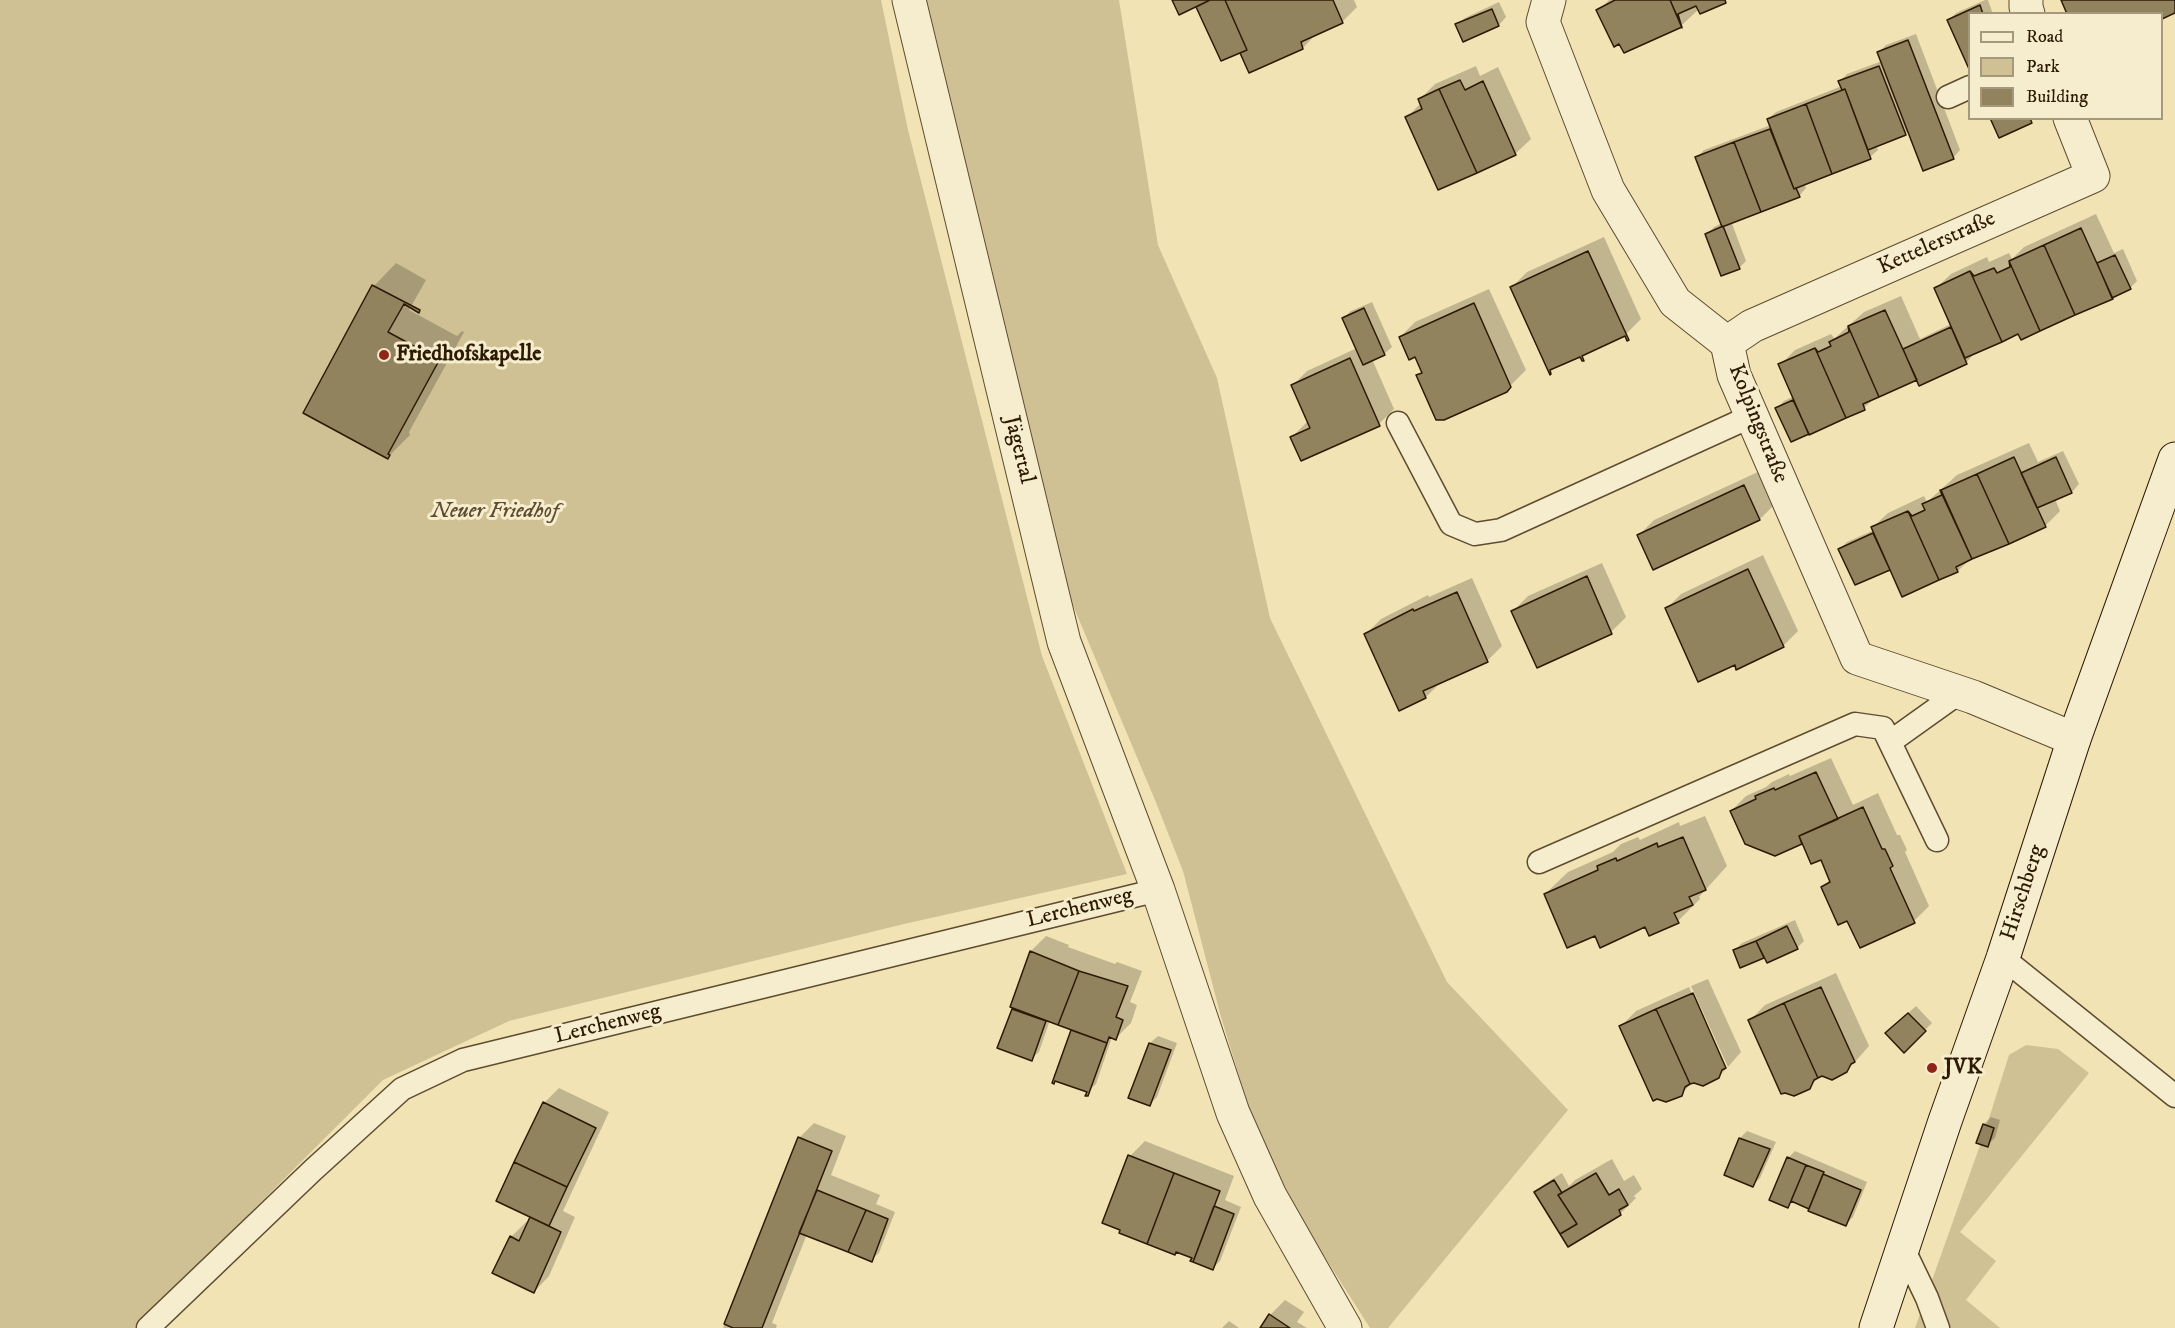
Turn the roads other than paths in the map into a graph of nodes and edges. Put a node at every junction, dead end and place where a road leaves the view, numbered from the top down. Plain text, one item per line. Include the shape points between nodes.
1 (909, 0) edge
2 (1549, 0) edge
3 (1968, 88) edge
4 (1948, 97) dead end
5 (2071, 120) edge
6 (1728, 343) junction
7 (1752, 416) junction
8 (1398, 423) dead end
9 (2175, 459) edge
10 (1960, 692) junction
11 (2074, 739) junction
12 (1890, 742) junction
13 (1937, 840) dead end
14 (1539, 862) dead end
15 (1158, 890) junction
16 (2003, 958) junction
17 (2175, 1096) edge
18 (1902, 1246) junction
19 (148, 1328) edge
20 (1345, 1328) edge
21 (1876, 1328) edge
22 (1938, 1328) edge

1 - 15 street, Jägertal via 1064,642
2 - 6 street, Kolpingstraße via 1543,22 1608,190 1675,302
3 - 4 lane
5 - 6 street, Kettelerstraße via 2093,176 1752,326
6 - 7 street, Kolpingstraße via 1734,375
7 - 8 lane via 1501,530 1475,534 1451,524
7 - 10 street, Kolpingstraße via 1857,658
9 - 11 street, Hirschberg
10 - 11 street, Kolpingstraße
10 - 12 lane
11 - 16 street, Hirschberg
12 - 13 lane
12 - 14 lane via 1883,728 1855,724
15 - 19 lane, Lerchenweg via 463,1060 402,1089
15 - 20 street, Jägertal via 1233,1113 1270,1196
16 - 17 lane
16 - 18 street, Hirschberg
18 - 21 street, Hirschberg
18 - 22 lane

